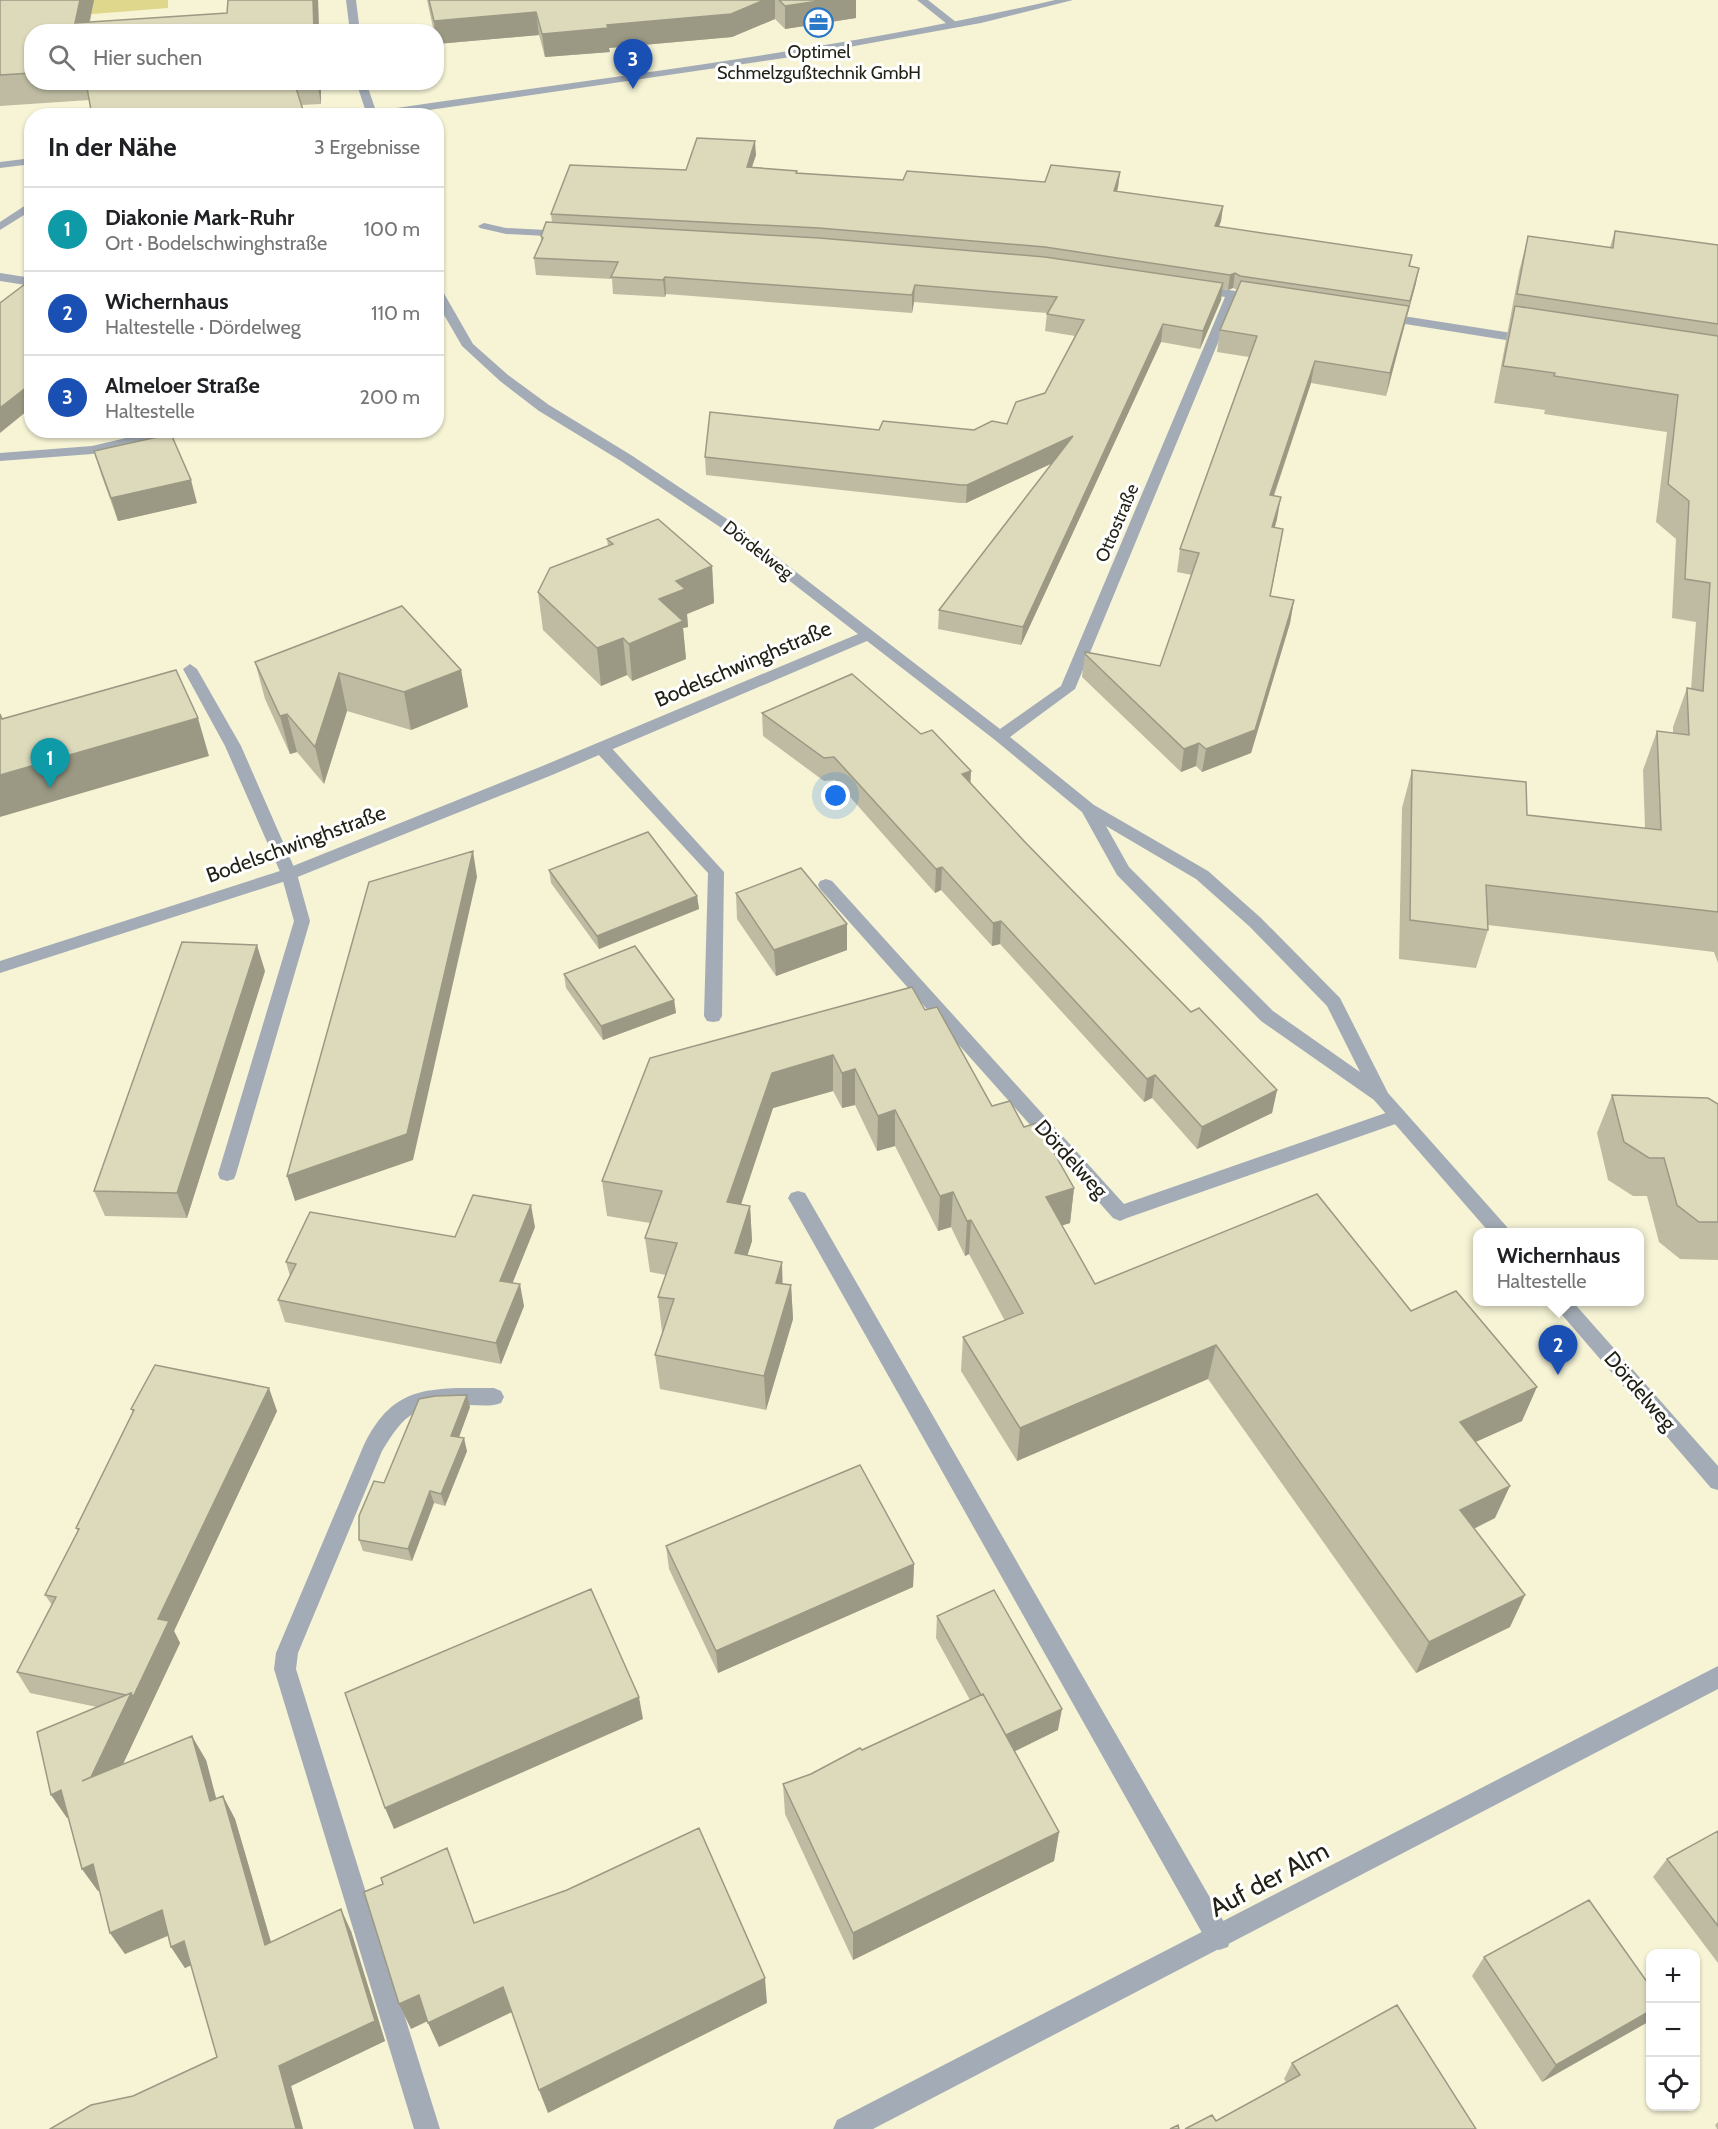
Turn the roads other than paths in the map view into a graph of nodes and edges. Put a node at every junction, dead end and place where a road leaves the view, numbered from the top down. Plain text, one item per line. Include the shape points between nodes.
1 (351, 0) edge
2 (922, 0) edge
3 (1068, 0) edge
4 (354, 24) edge
5 (956, 26) junction
6 (363, 90) edge
7 (367, 108) edge
8 (418, 108) edge
9 (24, 162) edge
10 (0, 165) edge
11 (24, 210) edge
12 (0, 226) edge
13 (484, 226) dead end
14 (575, 235) edge
15 (0, 277) edge
16 (24, 281) edge
17 (1185, 288) edge
18 (1232, 294) junction
19 (1267, 300) edge
20 (444, 304) edge
21 (1374, 316) edge
22 (1540, 341) edge
23 (145, 438) edge
24 (0, 457) edge
25 (868, 635) junction
26 (190, 669) dead end
27 (1000, 737) junction
28 (602, 748) junction
29 (1088, 809) junction
30 (288, 874) junction
31 (826, 885) dead end
32 (0, 967) edge
33 (713, 1016) dead end
34 (1382, 1097) junction
35 (1397, 1116) junction
36 (226, 1174) dead end
37 (798, 1198) dead end
38 (1496, 1228) edge
39 (1565, 1306) edge
40 (494, 1397) dead end
41 (1714, 1471) edge
42 (1718, 1677) edge
43 (1219, 1938) junction
44 (427, 2129) edge
45 (846, 2129) edge

1 - 4 street
2 - 5 street
3 - 5 street
5 - 8 street via 767,58
6 - 7 street
9 - 10 street
11 - 12 street
13 - 14 street
15 - 16 street
17 - 18 street
18 - 19 street
18 - 27 street, Ottostraße via 1067,689
20 - 25 street, Dördelweg via 468,346 504,378 725,524
21 - 22 street
23 - 24 street via 92,450
25 - 27 street, Dördelweg
25 - 28 street, Bodelschwinghstraße
26 - 30 street via 233,746
27 - 29 street, Dördelweg
28 - 30 street, Bodelschwinghstraße
28 - 33 street via 716,872
29 - 34 street, Dördelweg via 1123,871 1267,1016
29 - 34 street, Dördelweg via 1202,875 1255,922 1335,1002
30 - 32 street, Bodelschwinghstraße
30 - 36 street via 302,921
31 - 35 street, Dördelweg via 1120,1213
34 - 35 street, Dördelweg
35 - 38 street, Dördelweg
37 - 43 street
39 - 41 street, Dördelweg
40 - 44 street via 434,1398 409,1404 389,1420 369,1458 287,1653 285,1669
42 - 43 street, Auf der Alm
43 - 45 street, Auf der Alm

